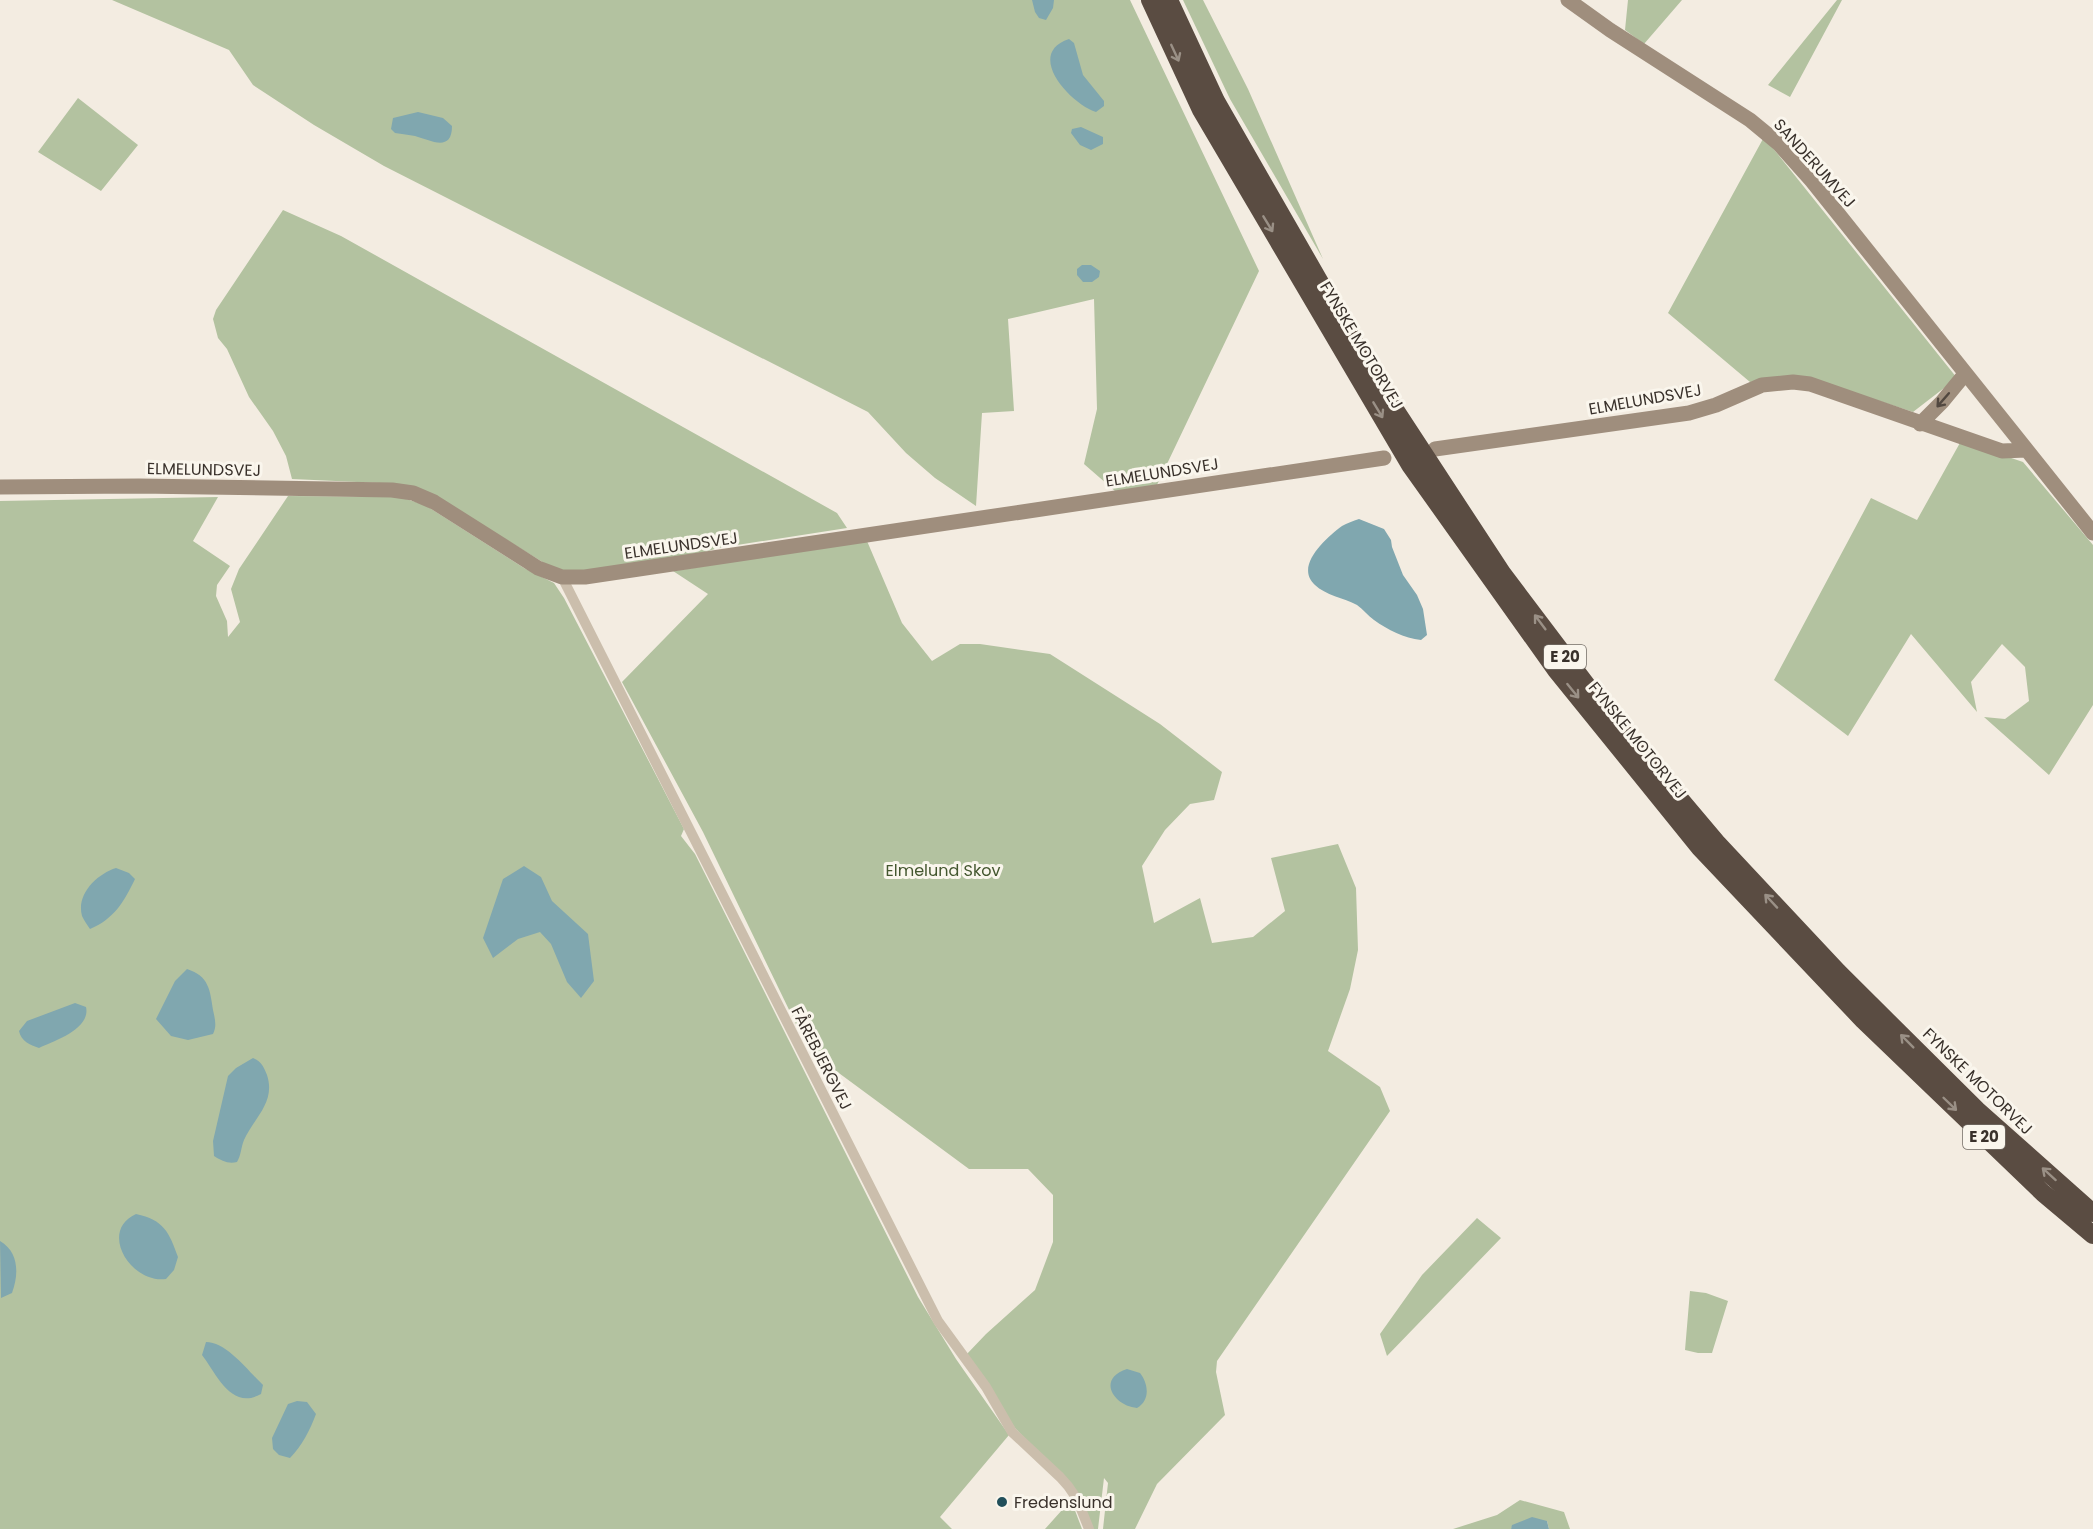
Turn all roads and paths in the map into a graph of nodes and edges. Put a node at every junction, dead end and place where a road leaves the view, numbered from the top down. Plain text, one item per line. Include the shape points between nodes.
1 (1150, 0) edge
2 (1169, 0) edge
3 (1568, 0) edge
4 (1965, 374) junction
5 (1920, 424) junction
6 (1435, 449) dead end
7 (2026, 450) junction
8 (1384, 458) dead end
9 (0, 488) edge
10 (2093, 533) edge
11 (562, 577) junction
12 (2093, 1213) edge
13 (2093, 1235) edge
14 (1089, 1529) edge

1 -> 13 highway, FYNSKE MOTORVEJ / E 20 via 1201,110 1410,465 1556,670 1700,848 1863,1020 2043,1193
12 -> 2 highway, FYNSKE MOTORVEJ / E 20 via 1977,1110 1838,972 1718,844 1610,716 1502,573 1377,382 1216,101
3 - 4 street, SANDERUMVEJ via 1769,134 1812,181
4 -> 5 street
4 - 7 street, SANDERUMVEJ
5 - 6 street, ELMELUNDSVEJ via 1810,384 1777,382 1689,413
5 - 7 street, ELMELUNDSVEJ via 2002,451
7 - 10 street, SANDERUMVEJ
8 - 11 street, ELMELUNDSVEJ via 653,568
9 - 11 street, ELMELUNDSVEJ via 138,486 413,493 434,502 538,568
11 - 14 street, FÅREBJERGVEJ via 938,1321 986,1387 1012,1432 1068,1486

